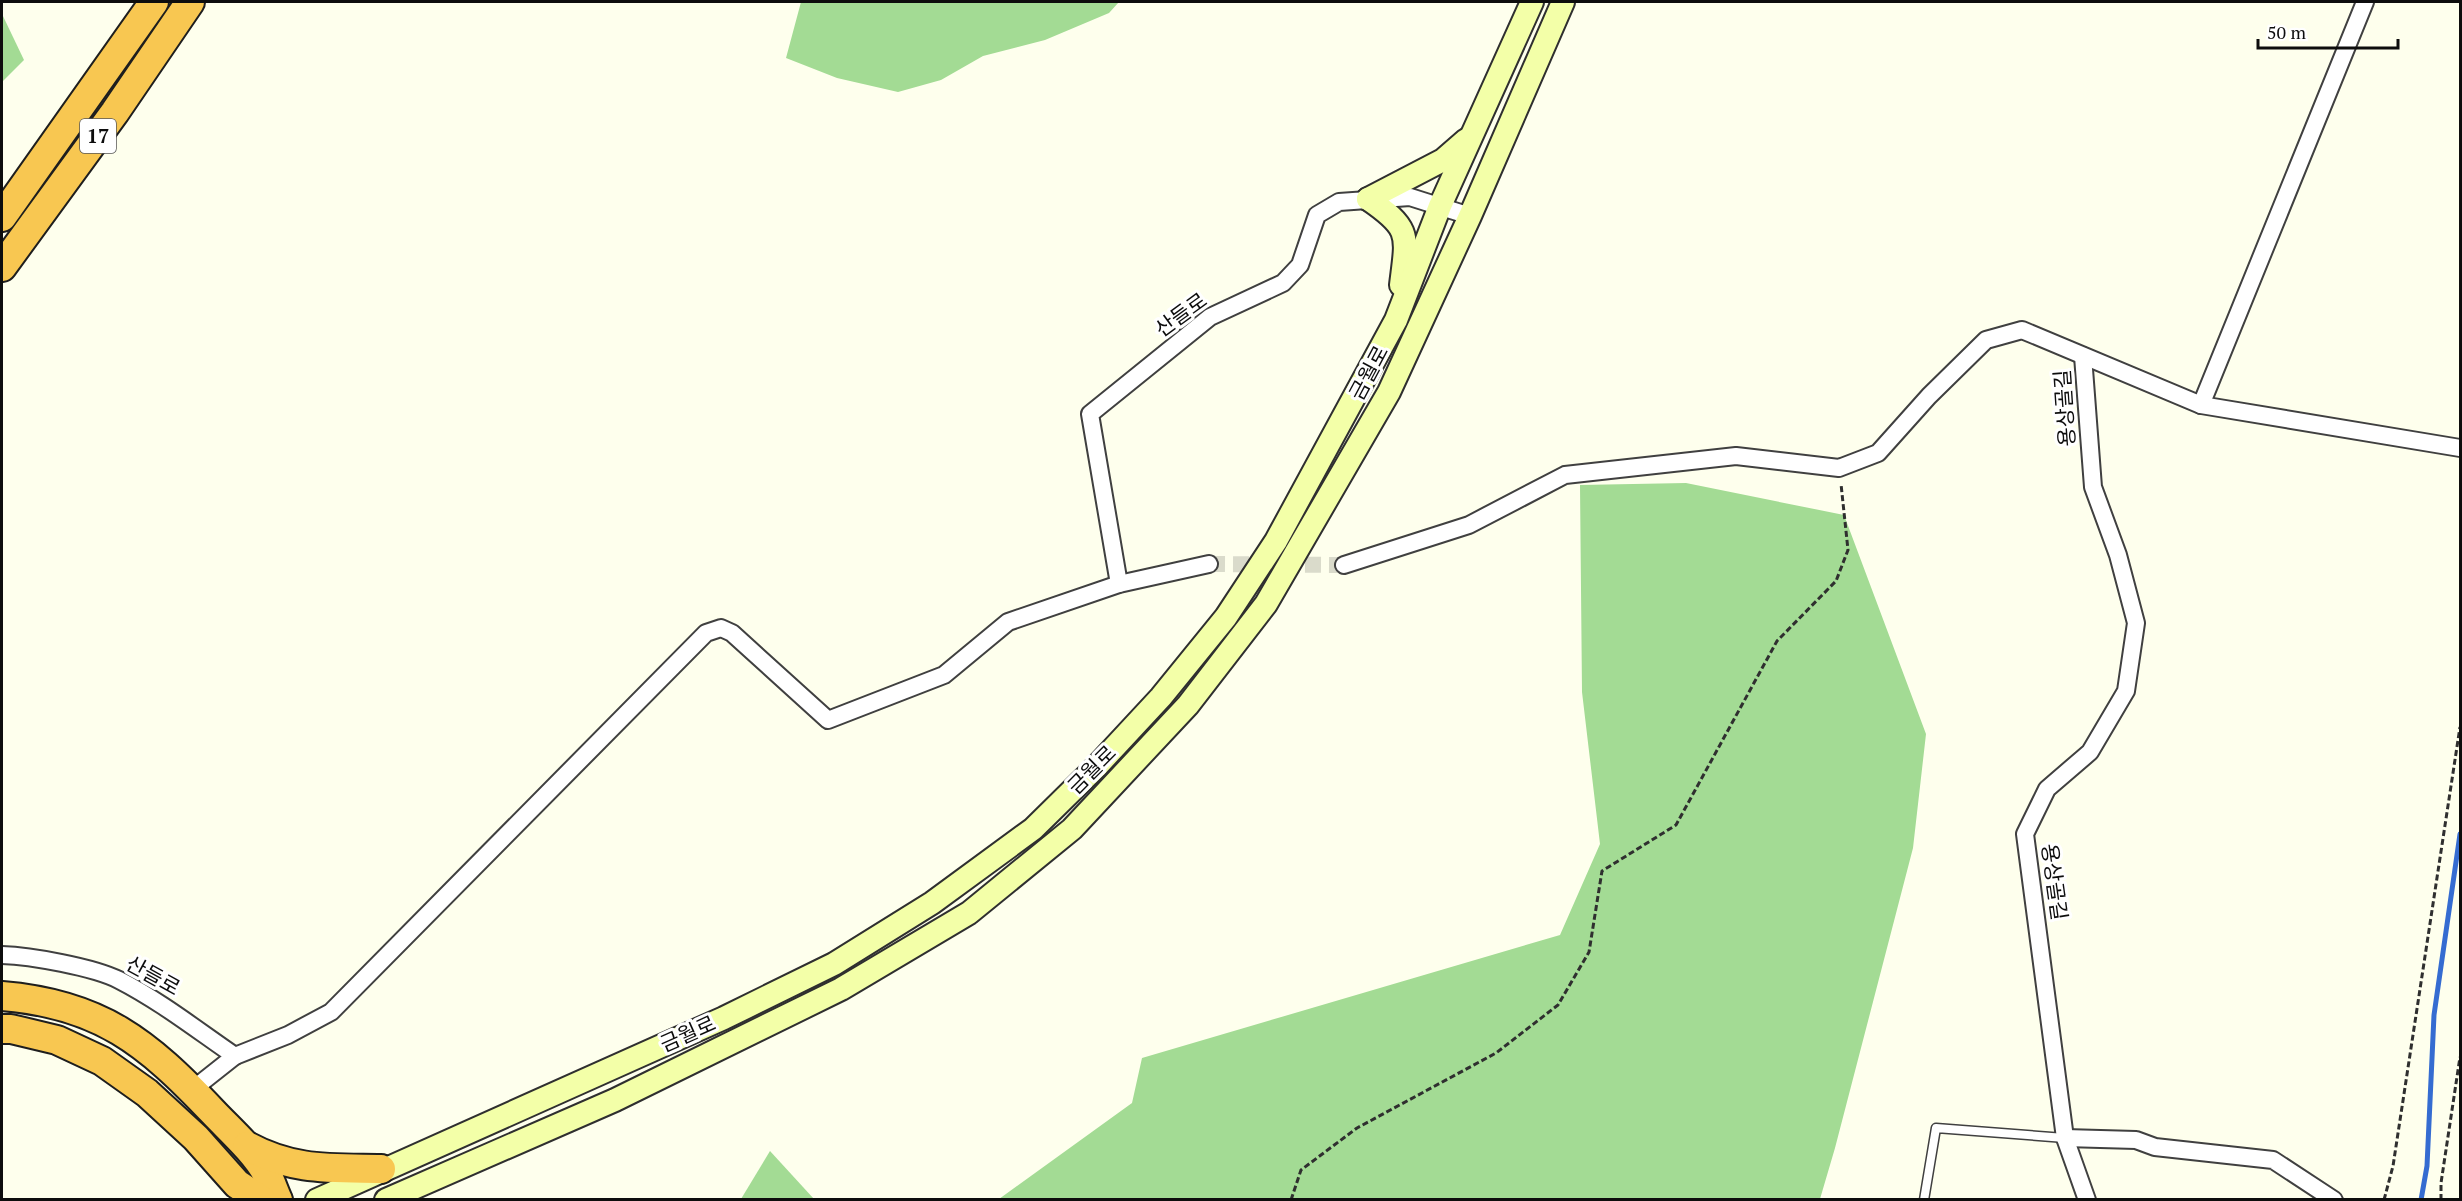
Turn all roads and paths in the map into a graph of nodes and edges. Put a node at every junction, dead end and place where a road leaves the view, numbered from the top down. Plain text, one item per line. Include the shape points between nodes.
1 (154, 2) edge
2 (190, 2) edge
3 (1532, 2) edge
4 (1563, 2) edge
5 (2365, 2) edge
6 (1472, 135) junction
7 (1368, 199) junction
8 (1440, 206) junction
9 (1470, 216) junction
10 (2, 217) edge
11 (2, 267) edge
12 (1396, 320) junction
13 (2083, 356) junction
14 (2201, 405) junction
15 (2460, 448) edge
16 (1839, 468) junction
17 (1209, 564) tunnel mouth
18 (1344, 565) tunnel mouth
19 (1119, 584) junction
20 (2460, 727) edge
21 (2, 955) edge
22 (2, 996) edge
23 (2, 1029) edge
24 (235, 1056) junction
25 (2460, 1057) edge
26 (192, 1090) junction
27 (196, 1138) junction
28 (2065, 1138) junction
29 (242, 1143) junction
30 (381, 1169) junction
31 (395, 1197) edge
32 (221, 1200) edge
33 (261, 1200) edge
34 (278, 1200) edge
35 (317, 1200) edge
36 (1291, 1200) edge
37 (1924, 1200) edge
38 (2087, 1200) edge
39 (2334, 1200) edge
40 (2385, 1200) edge
41 (2441, 1200) edge

1 - 10 highway, 17
2 - 11 highway, 17
3 - 6 main road, 금월로
4 - 9 main road, 금월로
5 - 14 street
6 - 7 main road via 1443,160
6 - 8 main road, 금월로
7 - 8 street, 산들로 via 1410,197
7 - 12 main road via 1392,215 1406,237
7 - 19 street, 산들로 via 1339,202 1317,215 1300,265 1282,283 1210,317 1090,414
8 - 9 street, 산들로
8 - 12 main road, 금월로
9 - 31 main road, 금월로 via 1389,392 1266,604 1188,705 1072,829 969,913 841,989 615,1100
12 - 30 main road, 금월로 via 1276,541 1226,617 1161,697 1033,828 932,903 834,964 724,1018
13 - 14 street
13 - 16 street via 2022,330 1986,340 1878,453
13 - 28 street, 용상골길 via 2093,488 2118,555 2136,623 2126,691 2090,752 2047,789 2025,834
14 - 15 street
16 - 18 street via 1736,456 1565,475 1469,525
16 - 36 path via 1848,550 1836,581 1777,641 1676,825 1602,871 1589,952 1558,1005 1496,1053 1357,1128 1301,1170
17 - 19 street
19 - 24 street via 1008,622 944,675 828,720 732,633 721,628 706,633 331,1012
20 - 40 path
21 - 24 street, 산들로 via 75,967 117,979
22 - 26 highway via 61,1004 121,1030 159,1058
23 - 27 highway via 57,1041 102,1061 147,1093
24 - 26 street
25 - 41 path
26 - 29 highway
27 - 32 highway via 218,1178
27 - 33 highway via 237,1184
28 - 37 lane via 1936,1128
28 - 38 street, 용상골길
28 - 39 street via 2136,1140 2155,1147 2273,1160
29 - 30 highway via 270,1158 293,1164
29 - 34 highway via 266,1173
30 - 35 main road, 금월로

